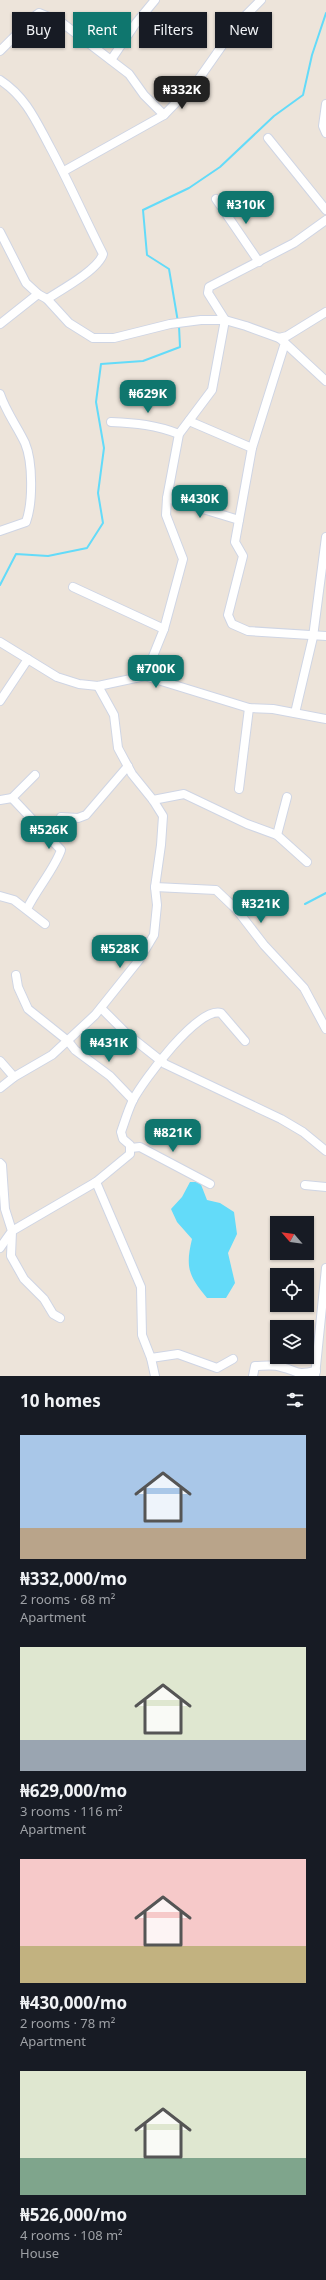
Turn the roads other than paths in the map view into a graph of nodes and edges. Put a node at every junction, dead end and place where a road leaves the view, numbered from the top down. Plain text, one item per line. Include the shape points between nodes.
1 (155, 0) edge
2 (261, 0) edge
3 (0, 51) edge
4 (111, 60) junction
5 (0, 80) edge
6 (326, 104) edge
7 (164, 115) junction
8 (326, 133) edge
9 (268, 138) dead end
10 (64, 171) junction
11 (216, 199) dead end
12 (326, 210) edge
13 (326, 220) edge
14 (0, 232) edge
15 (259, 262) junction
16 (38, 294) junction
17 (47, 300) junction
18 (326, 312) edge
19 (225, 320) junction
20 (0, 324) edge
21 (282, 341) junction
22 (326, 381) edge
23 (0, 394) edge
24 (189, 421) junction
25 (111, 422) dead end
26 (179, 434) junction
27 (252, 448) junction
28 (167, 498) junction
29 (239, 520) junction
30 (0, 531) edge
31 (326, 537) edge
32 (73, 587) dead end
33 (164, 629) junction
34 (326, 636) edge
35 (313, 637) junction
36 (0, 642) edge
37 (28, 659) junction
38 (145, 676) junction
39 (98, 686) junction
40 (0, 701) edge
41 (249, 708) junction
42 (295, 713) junction
43 (326, 719) edge
44 (128, 766) junction
45 (35, 775) dead end
46 (239, 790) dead end
47 (287, 797) dead end
48 (12, 798) junction
49 (0, 800) edge
50 (153, 800) junction
51 (61, 817) dead end
52 (277, 835) junction
53 (306, 862) dead end
54 (155, 887) junction
55 (0, 896) edge
56 (27, 909) junction
57 (45, 924) dead end
58 (16, 975) dead end
59 (101, 1008) junction
60 (326, 1029) edge
61 (68, 1042) junction
62 (245, 1042) dead end
63 (160, 1060) junction
64 (0, 1061) edge
65 (14, 1077) junction
66 (0, 1088) edge
67 (133, 1100) junction
68 (131, 1148) junction
69 (326, 1151) edge
70 (0, 1163) edge
71 (96, 1182) junction
72 (210, 1184) dead end
73 (305, 1185) dead end
74 (326, 1188) edge
75 (12, 1230) junction
76 (0, 1248) edge
77 (326, 1268) edge
78 (60, 1318) dead end
79 (151, 1358) junction
80 (233, 1359) dead end
81 (315, 1374) edge
82 (155, 1376) edge
83 (253, 1376) edge

1 - 4 street
2 - 7 street via 238,23 198,80
3 - 4 street via 39,13 61,22
4 - 7 street via 129,74 144,95
5 - 10 street via 24,100
6 - 8 street via 323,126
7 - 10 street
9 - 12 street
10 - 17 street via 103,254 94,267
11 - 15 street
13 - 15 street via 294,243
14 - 16 street via 18,270 26,283
15 - 19 street via 209,287 208,293
16 - 17 street
16 - 20 street
17 - 19 street via 69,323 93,338 114,338 184,321
18 - 21 street
19 - 21 street
19 - 24 street via 212,390
21 - 22 street
21 - 27 street
23 - 30 street via 6,411 26,445 31,482 31,509 26,522
24 - 26 street
24 - 27 street
25 - 26 street via 140,423
26 - 28 street
27 - 29 street
28 - 29 street
28 - 33 street via 166,515 182,559
29 - 35 street via 235,542 243,556 228,615 232,624 248,631
31 - 35 street
32 - 33 street
33 - 38 street
34 - 35 street
35 - 42 street
36 - 37 street
37 - 39 street via 57,677 79,684
37 - 40 street
38 - 39 street
38 - 41 street
39 - 44 street via 114,715 118,748
41 - 42 street
41 - 46 street
42 - 43 street
44 - 50 street
44 - 51 street via 86,815 78,818
45 - 48 street
47 - 52 street
48 - 49 street
48 - 56 street via 61,850
50 - 52 street via 184,794 247,824
50 - 54 street via 163,816
52 - 53 street
54 - 59 street via 157,905 154,935 139,960
54 - 60 street via 216,890 237,910 264,945 304,988
55 - 56 street via 14,900
56 - 57 street
58 - 61 street via 18,987 28,1009
59 - 61 street
59 - 63 street via 127,1034
61 - 65 street via 52,1055
61 - 67 street via 110,1076
62 - 63 street via 220,1013 214,1012 199,1020
63 - 67 street
63 - 69 street via 196,1080 281,1119
64 - 65 street
65 - 66 street
67 - 68 street via 121,1132 123,1139
68 - 71 street via 130,1154
68 - 72 street via 140,1147
70 - 75 street via 5,1209
71 - 75 street
71 - 79 street via 141,1287 142,1336
73 - 74 street
75 - 76 street
75 - 78 street via 10,1256 24,1279 44,1299 53,1314
77 - 81 street via 322,1287
79 - 80 street via 178,1354 217,1368
79 - 82 street
81 - 83 street via 292,1372 282,1367 255,1366

